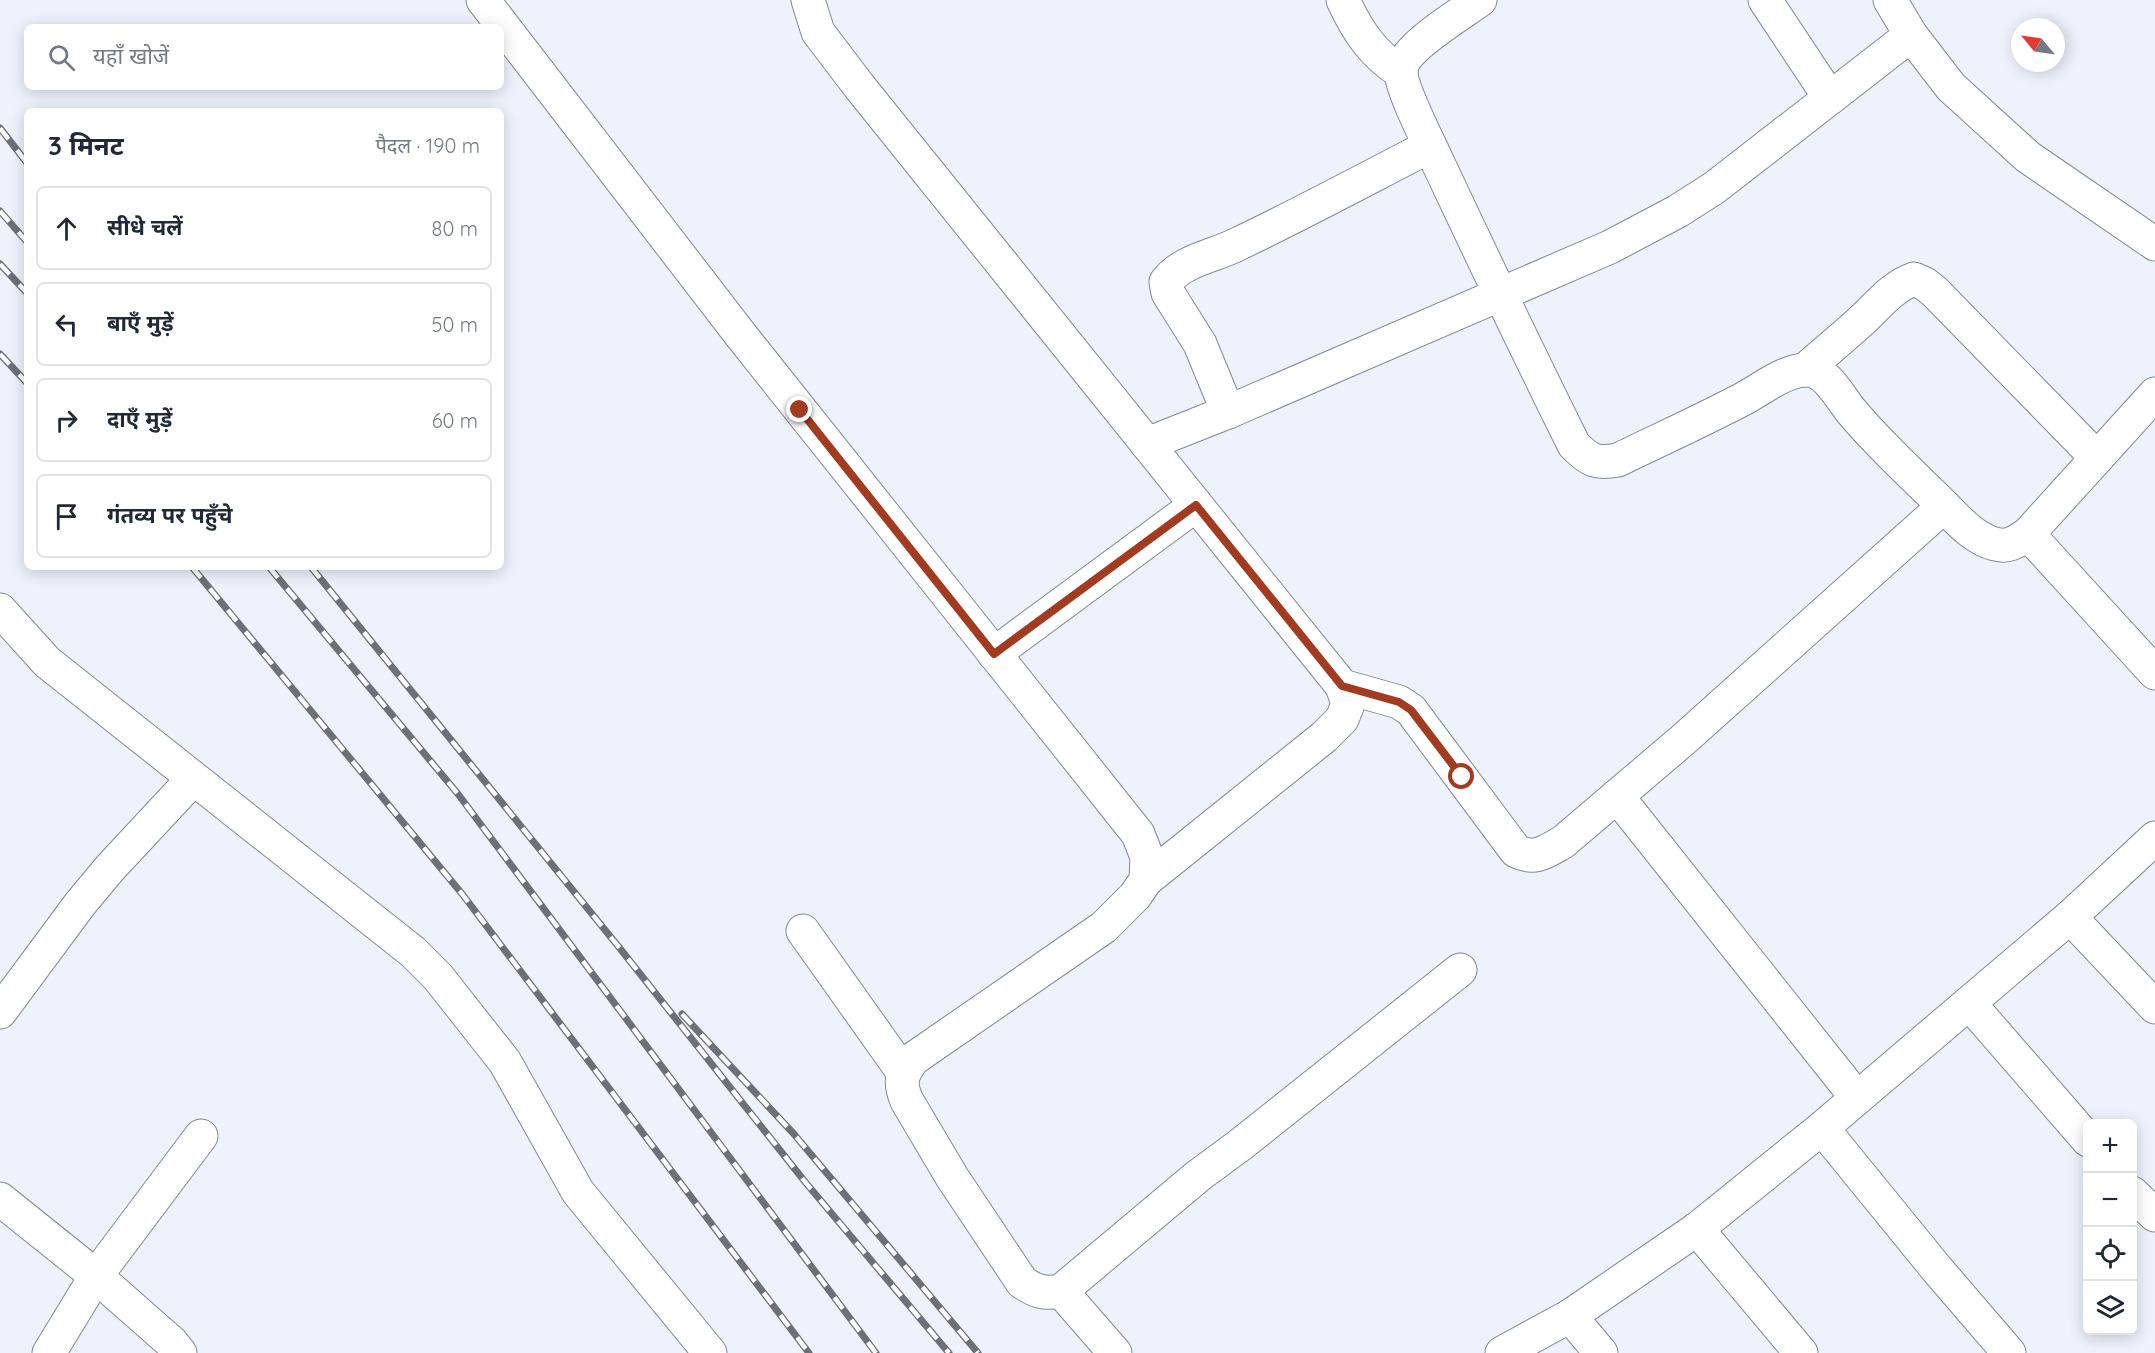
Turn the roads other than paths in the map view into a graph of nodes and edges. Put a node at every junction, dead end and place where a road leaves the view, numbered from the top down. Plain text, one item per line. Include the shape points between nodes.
1 (483, 0) edge
2 (783, 0) edge
3 (808, 0) edge
4 (1343, 0) edge
5 (1480, 0) edge
6 (1765, 0) edge
7 (1890, 0) edge
8 (501, 24) edge
9 (504, 27) edge
10 (818, 32) junction
11 (1911, 35) junction
12 (1401, 72) junction
13 (1830, 98) junction
14 (1430, 146) junction
15 (2155, 244) edge
16 (1500, 294) junction
17 (1805, 370) junction
18 (2155, 394) edge
19 (1228, 412) junction
20 (1147, 444) junction
21 (2097, 458) junction
22 (1196, 505) junction
23 (1944, 506) junction
24 (2028, 534) junction
25 (0, 610) edge
26 (994, 654) junction
27 (2155, 673) edge
28 (1342, 686) junction
29 (193, 778) junction
30 (1617, 796) junction
31 (2155, 838) edge
32 (1146, 880) junction
33 (2070, 917) junction
34 (803, 931) dead end
35 (1460, 970) dead end
36 (1969, 1003) junction
37 (2155, 1007) edge
38 (0, 1012) edge
39 (903, 1072) junction
40 (1857, 1098) junction
41 (1822, 1128) junction
42 (2083, 1134) edge
43 (201, 1136) dead end
44 (2137, 1197) edge
45 (0, 1199) edge
46 (2155, 1215) edge
47 (1697, 1229) junction
48 (96, 1276) junction
49 (1061, 1291) junction
50 (1570, 1316) junction
51 (49, 1353) edge
52 (180, 1353) edge
53 (711, 1353) edge
54 (1115, 1353) edge
55 (1502, 1353) edge
56 (1601, 1353) edge
57 (1801, 1353) edge
58 (2008, 1353) edge

1 - 8 street
2 - 10 street
3 - 10 street
4 - 12 street via 1365,41
5 - 12 street via 1415,47 1404,59
6 - 13 street
7 - 11 street
9 - 26 street
10 - 20 street
11 - 13 street
11 - 15 street via 1951,87 2028,157
12 - 14 street
13 - 16 street via 1714,188 1678,211 1610,247
14 - 16 street
14 - 19 street via 1236,246 1173,273 1166,282 1168,292 1200,344
16 - 17 street via 1574,445 1600,463 1618,460 1772,382
16 - 19 street
17 - 21 street via 1895,290 1914,279 1935,292
17 - 23 street via 1816,371 1826,379 1885,449
18 - 21 street
19 - 20 street
20 - 22 street
21 - 24 street
22 - 26 street
22 - 28 street
23 - 24 street via 1985,541 2011,545
23 - 30 street
24 - 27 street
25 - 29 street via 47,662
26 - 32 street via 1138,834 1147,857
28 - 30 street via 1399,702 1411,710 1516,851 1526,856 1543,853 1563,842
28 - 32 street via 1348,704 1342,719 1324,737
29 - 38 street via 80,904
29 - 53 street via 413,952 438,977 505,1062 578,1192
30 - 40 street
31 - 33 street
32 - 39 street via 1104,927 913,1059
33 - 36 street
33 - 37 street
34 - 39 street
35 - 49 street via 1190,1182
36 - 40 street
36 - 42 street
39 - 49 street via 902,1089 907,1101 1022,1282 1040,1292
40 - 41 street
41 - 47 street
41 - 58 street
43 - 48 street
44 - 46 street
45 - 48 street
47 - 50 street
47 - 57 street
48 - 51 street
48 - 52 street
49 - 54 street
50 - 55 street
50 - 56 street

